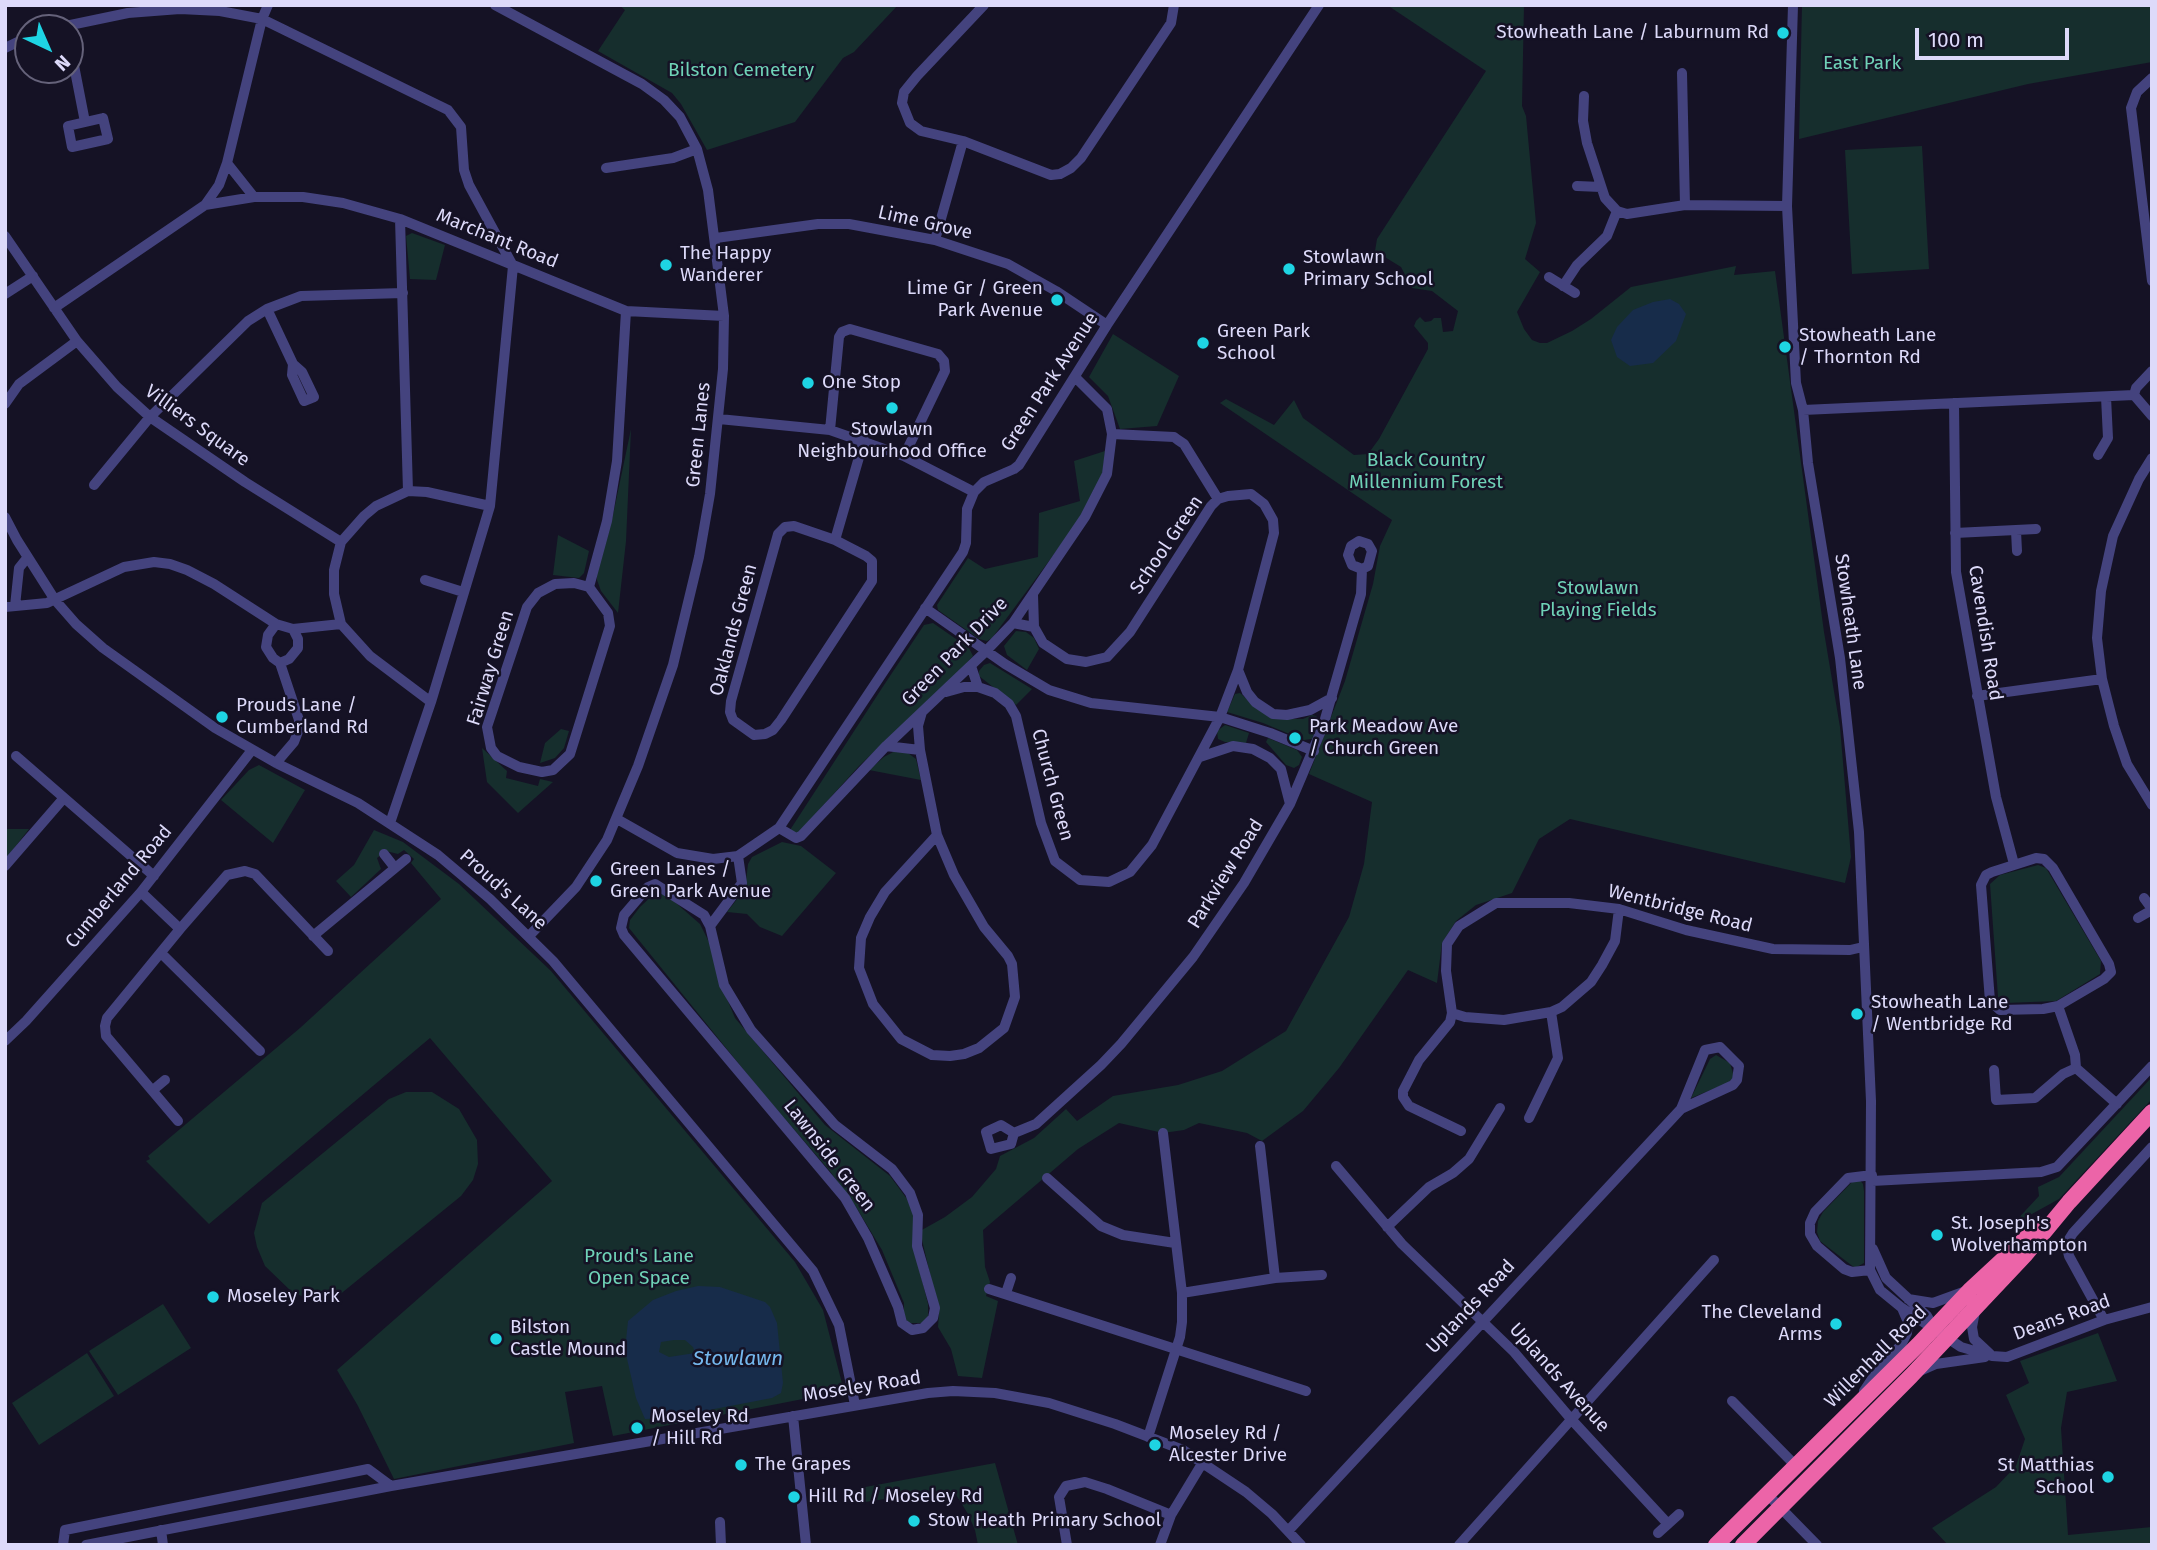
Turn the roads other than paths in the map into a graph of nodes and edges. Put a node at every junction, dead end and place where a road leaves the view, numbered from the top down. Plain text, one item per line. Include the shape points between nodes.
1 (268, 5) edge
2 (495, 5) edge
3 (984, 5) edge
4 (1174, 5) edge
5 (1319, 5) edge
6 (1793, 5) edge
7 (262, 19) junction
8 (84, 22) edge
9 (1682, 73) dead end
10 (2152, 78) edge
11 (78, 84) edge
12 (1584, 96) dead end
13 (85, 122) dead end
14 (963, 141) junction
15 (696, 149) junction
16 (227, 163) junction
17 (606, 168) dead end
18 (1577, 186) dead end
19 (1601, 187) junction
20 (254, 198) junction
21 (205, 205) junction
22 (1685, 205) junction
23 (1787, 206) junction
24 (1617, 211) junction
25 (2147, 217) edge
26 (400, 219) junction
27 (5, 236) edge
28 (716, 238) junction
29 (935, 240) junction
30 (513, 265) junction
31 (33, 276) junction
32 (1549, 276) dead end
33 (2152, 281) edge
34 (1563, 286) junction
35 (403, 293) junction
36 (1575, 293) dead end
37 (5, 294) edge
38 (54, 308) junction
39 (267, 309) junction
40 (626, 311) junction
41 (724, 316) junction
42 (1107, 325) junction
43 (77, 341) junction
44 (293, 364) dead end
45 (2152, 371) edge
46 (1075, 377) junction
47 (2134, 396) junction
48 (2106, 397) junction
49 (1954, 403) junction
50 (5, 404) edge
51 (1803, 410) junction
52 (2152, 416) edge
53 (150, 417) junction
54 (719, 419) junction
55 (830, 430) junction
56 (1112, 434) junction
57 (864, 440) junction
58 (2098, 454) dead end
59 (904, 456) junction
60 (2152, 458) edge
61 (94, 485) dead end
62 (408, 491) junction
63 (974, 492) junction
64 (1218, 499) junction
65 (490, 506) junction
66 (5, 517) edge
67 (2036, 529) dead end
68 (2016, 531) junction
69 (1955, 533) junction
70 (835, 540) junction
71 (341, 542) junction
72 (2017, 551) dead end
73 (27, 558) junction
74 (1362, 569) dead end
75 (425, 580) dead end
76 (589, 587) junction
77 (464, 592) junction
78 (1033, 594) junction
79 (55, 600) junction
80 (10, 606) edge
81 (925, 608) junction
82 (1013, 623) junction
83 (276, 624) junction
84 (341, 624) junction
85 (1034, 627) junction
86 (293, 629) junction
87 (986, 651) junction
88 (280, 663) junction
89 (971, 666) junction
90 (1238, 670) junction
91 (2102, 679) junction
92 (978, 687) junction
93 (942, 693) junction
94 (1976, 696) junction
95 (1332, 698) junction
96 (431, 702) junction
97 (922, 711) junction
98 (1220, 717) junction
99 (886, 746) junction
100 (252, 750) junction
101 (920, 750) junction
102 (1314, 751) junction
103 (16, 756) dead end
104 (1200, 757) junction
105 (276, 763) junction
106 (63, 799) junction
107 (1290, 804) junction
108 (2152, 805) edge
109 (617, 819) junction
110 (390, 823) junction
111 (779, 828) junction
112 (937, 835) junction
113 (384, 854) dead end
114 (738, 856) junction
115 (406, 859) dead end
116 (2014, 864) junction
117 (5, 866) edge
118 (396, 868) junction
119 (154, 876) junction
120 (141, 892) junction
121 (2144, 898) dead end
122 (1619, 909) junction
123 (2152, 909) edge
124 (2138, 918) dead end
125 (710, 926) junction
126 (180, 929) junction
127 (313, 936) junction
128 (529, 936) junction
129 (1863, 947) junction
130 (328, 951) dead end
131 (162, 953) junction
132 (207, 998) junction
133 (2058, 1006) junction
134 (198, 1007) dead end
135 (1552, 1012) junction
136 (1452, 1013) junction
137 (5, 1041) edge
138 (260, 1051) dead end
139 (2152, 1066) edge
140 (2076, 1068) junction
141 (1994, 1070) dead end
142 (165, 1080) dead end
143 (153, 1090) junction
144 (2117, 1104) junction
145 (1500, 1108) dead end
146 (1681, 1109) junction
147 (2152, 1112) edge
148 (1529, 1118) dead end
149 (178, 1121) dead end
150 (1461, 1131) dead end
151 (1014, 1133) dead end
152 (1163, 1133) dead end
153 (1259, 1146) dead end
154 (2152, 1147) edge
155 (1336, 1166) dead end
156 (1047, 1178) dead end
157 (1872, 1178) junction
158 (1387, 1227) junction
159 (1175, 1243) junction
160 (1871, 1246) junction
161 (1714, 1260) dead end
162 (1870, 1270) junction
163 (1322, 1275) dead end
164 (1011, 1278) dead end
165 (1275, 1278) junction
166 (989, 1289) dead end
167 (1006, 1293) junction
168 (1182, 1293) junction
169 (1974, 1296) junction
170 (1905, 1304) junction
171 (2152, 1307) edge
172 (1483, 1320) junction
173 (2104, 1320) junction
174 (1940, 1333) junction
175 (1176, 1350) junction
176 (1992, 1356) junction
177 (1911, 1376) junction
178 (1306, 1391) dead end
179 (1731, 1401) dead end
180 (855, 1405) junction
181 (1849, 1414) junction
182 (793, 1416) junction
183 (1571, 1419) junction
184 (1148, 1437) junction
185 (1203, 1462) junction
186 (1797, 1466) junction
187 (391, 1486) junction
188 (1768, 1494) junction
189 (1781, 1507) junction
190 (1171, 1514) junction
191 (1679, 1514) dead end
192 (720, 1522) dead end
193 (1668, 1524) junction
194 (161, 1530) junction
195 (1289, 1530) junction
196 (1658, 1534) dead end
197 (63, 1545) edge
198 (86, 1545) edge
199 (163, 1545) edge
200 (721, 1545) edge
201 (807, 1545) edge
202 (1068, 1545) edge
203 (1160, 1545) edge
204 (1301, 1545) edge
205 (1459, 1545) edge
206 (1717, 1545) edge
207 (1743, 1545) edge
208 (1817, 1545) edge

1 - 7 street
2 - 15 street, Green Lanes via 642,84 680,117
3 - 14 street via 902,97 914,127
4 - 14 street via 1171,23 1071,168 1051,175
5 - 42 street, Green Park Avenue
6 - 23 street, Stowheath Lane
7 - 8 street via 180,9
7 - 16 street
7 - 30 street via 448,110 461,127 469,185
9 - 22 street
10 - 25 street via 2137,92 2132,108
11 - 13 street
12 - 19 street via 1587,143
14 - 29 street
15 - 17 street via 673,158
15 - 28 street, Green Lanes
16 - 20 street
16 - 21 street
18 - 19 street
19 - 24 street
20 - 21 street, Marchant Road
20 - 26 street, Marchant Road via 303,197
21 - 38 street
22 - 23 street
22 - 24 street via 1627,214
23 - 51 street, Stowheath Lane via 1796,383
24 - 34 street via 1606,236
25 - 33 street
26 - 30 street, Marchant Road
26 - 35 street
27 - 31 street, Villiers Square
28 - 29 street, Lime Grove via 828,224
28 - 41 street, Green Lanes
29 - 42 street, Lime Grove via 1008,264
30 - 40 street, Marchant Road
30 - 65 street
31 - 37 street
31 - 38 street, Villiers Square
32 - 34 street
34 - 36 street
35 - 39 street via 301,296
35 - 62 street
38 - 43 street, Villiers Square
39 - 44 street
39 - 53 street via 248,321
40 - 41 street, Marchant Road
40 - 76 street via 617,461
41 - 54 street, Green Lanes
42 - 46 street, Green Park Avenue
43 - 50 street via 19,384
43 - 53 street, Villiers Square
45 - 47 street
46 - 56 street, Green Park Drive via 1107,409
46 - 63 street, Green Park Avenue via 1019,465
47 - 48 street
47 - 52 street
48 - 49 street
48 - 58 street via 2108,438
49 - 51 street
49 - 69 street, Cavendish Road
51 - 129 street, Stowheath Lane via 1859,832
53 - 61 street
53 - 71 street, Villiers Square
54 - 55 street
54 - 109 street, Green Lanes via 699,557 673,665
55 - 57 street
55 - 59 street via 842,332 850,329 938,354 945,371
56 - 64 street via 1178,439
56 - 78 street, Green Park Drive via 1107,474 1085,517
57 - 59 street
57 - 70 street
59 - 63 street
60 - 91 street via 2113,536 2097,638
62 - 65 street
62 - 71 street via 376,506
63 - 81 street via 967,509 963,552
64 - 85 street, School Green via 1130,632 1107,657 1086,662 1067,659 1043,643
64 - 90 street, School Green via 1251,494 1273,520 1274,533
65 - 77 street
66 - 73 street, Proud's Lane
67 - 68 street
68 - 69 street
68 - 72 street
69 - 94 street, Cavendish Road via 1956,572
70 - 70 street, Oaklands Green via 872,562 872,581 782,720 773,730 754,735 733,720 731,701 778,534 794,526
71 - 84 street via 334,570
73 - 79 street, Proud's Lane
73 - 80 street via 19,568
74 - 95 street, Parkview Road via 1361,594
75 - 77 street
76 - 76 street, Fairway Green via 608,613 610,625 570,754 553,770 519,767 497,756 487,727 527,607 538,593 555,584
77 - 96 street
78 - 82 street, Green Park Drive
78 - 85 street
79 - 80 street
79 - 83 street via 124,567 170,564 214,584
79 - 100 street, Proud's Lane via 113,656
81 - 87 street
81 - 111 street
82 - 85 street
82 - 87 street, Green Park Drive
83 - 86 street
83 - 88 street via 266,647
84 - 86 street
84 - 96 street via 370,656
86 - 88 street via 298,648
87 - 89 street, Green Park Drive
87 - 98 street via 1038,684 1073,698
88 - 105 street via 299,729
89 - 92 street
89 - 93 street, Green Park Drive
90 - 95 street via 1247,692 1273,714 1310,710
90 - 98 street, School Green
91 - 94 street
91 - 108 street via 2127,764
92 - 93 street
92 - 104 street, Church Green via 995,693 1016,716 1041,823 1055,861 1080,880 1110,882 1130,872 1152,845
93 - 97 street, Green Park Drive
94 - 116 street, Cavendish Road
95 - 102 street, Parkview Road
96 - 110 street
97 - 99 street, Green Park Drive
97 - 101 street
98 - 102 street
98 - 104 street, Church Green
99 - 101 street
99 - 111 street, Green Park Drive via 801,836 796,838
100 - 105 street, Proud's Lane
100 - 119 street, Cumberland Road
101 - 112 street
102 - 107 street, Parkview Road
103 - 106 street
104 - 107 street via 1233,746 1253,749 1281,769
105 - 110 street, Proud's Lane
106 - 117 street
106 - 119 street
107 - 151 street, Parkview Road via 1194,957 1131,1033 1036,1124
109 - 114 street via 677,853 713,859
109 - 128 street, Green Lanes via 589,871
110 - 128 street, Proud's Lane via 438,855
111 - 114 street
112 - 112 street via 984,928 1008,956 1015,981 1015,997 1004,1028 979,1048 950,1056 932,1055 901,1039 873,1004 859,968 858,951 870,917 885,892
113 - 118 street
114 - 125 street via 742,883
115 - 118 street
116 - 133 street via 2036,858 2053,868 2109,964 2111,972 2104,979
116 - 133 street via 1986,875 1981,885 1990,1001 2000,1010
118 - 127 street
119 - 120 street, Cumberland Road
120 - 126 street
120 - 137 street, Cumberland Road
121 - 123 street
122 - 129 street, Wentbridge Road via 1773,949
122 - 135 street via 1615,941 1602,965 1584,988
122 - 136 street, Wentbridge Road via 1512,902 1496,903 1475,914 1458,926 1447,944
123 - 124 street
125 - 125 street, Lawnside Green via 724,985 751,1030 835,1125 892,1169 910,1192 935,1308 923,1328 912,1330 902,1323 868,1238 845,1198 621,928 624,915 655,884 704,915
126 - 127 street via 227,875 245,871 262,879
126 - 131 street
127 - 130 street
128 - 180 street, Proud's Lane via 813,1271 839,1325
129 - 157 street, Stowheath Lane
131 - 132 street
131 - 143 street via 105,1026 106,1036
132 - 134 street
132 - 138 street
133 - 140 street
135 - 136 street via 1504,1020
135 - 148 street via 1558,1058
136 - 150 street via 1450,1022 1419,1060 1402,1097
139 - 144 street
140 - 141 street via 2035,1098 1996,1100
140 - 144 street
142 - 143 street
143 - 149 street
144 - 157 street via 2063,1163 2049,1170
145 - 158 street via 1469,1159 1429,1187
146 - 146 street, Uplands Road via 1733,1085 1739,1066 1727,1052 1720,1047 1706,1050
146 - 172 street, Uplands Road
147 - 169 highway, Willenhall Road via 2026,1254
152 - 159 street
153 - 165 street via 1267,1160
154 - 173 street via 2066,1244
155 - 158 street, Uplands Avenue
156 - 159 street via 1101,1226 1123,1235
157 - 160 street, Stowheath Lane
157 - 162 street via 1848,1178 1810,1223 1817,1246 1844,1269
158 - 172 street, Uplands Avenue
159 - 168 street
160 - 162 street, Stowheath Lane
160 - 170 street, Stowheath Lane
161 - 183 street
162 - 170 street, Stowheath Lane via 1880,1290
163 - 165 street
164 - 167 street
165 - 168 street
166 - 167 street
167 - 175 street
168 - 175 street
169 - 170 street
169 - 174 highway, Willenhall Road
169 - 176 street via 1974,1339
170 - 174 street, Stowheath Lane
170 - 181 street via 1908,1334
171 - 173 street, Deans Road
172 - 183 street, Uplands Avenue
172 - 195 street, Uplands Road
173 - 176 street, Deans Road via 2007,1357
174 - 176 street, Deans Road via 1961,1348
174 - 177 highway, Willenhall Road
174 - 181 highway, Willenhall Road
175 - 178 street
175 - 184 street
176 - 177 street via 1936,1364
177 - 189 highway, Willenhall Road
179 - 186 street
180 - 182 street, Moseley Road
180 - 184 street, Moseley Road via 928,1393 995,1393 1049,1403
181 - 186 highway, Willenhall Road
182 - 187 street, Moseley Road
182 - 201 street
183 - 193 street, Uplands Avenue
183 - 205 street
184 - 185 street, Moseley Road
185 - 190 street
185 - 195 street, Moseley Road
186 - 188 highway, Willenhall Road
187 - 194 street, Moseley Road
187 - 197 street via 368,1469 65,1530
188 - 189 street
188 - 206 highway, Willenhall Road
189 - 207 highway, Willenhall Road
189 - 208 street
190 - 202 street via 1085,1482 1066,1486 1059,1497
190 - 203 street
191 - 193 street
192 - 200 street
193 - 196 street
194 - 198 street, Moseley Road
194 - 199 street
195 - 204 street, Moseley Road

